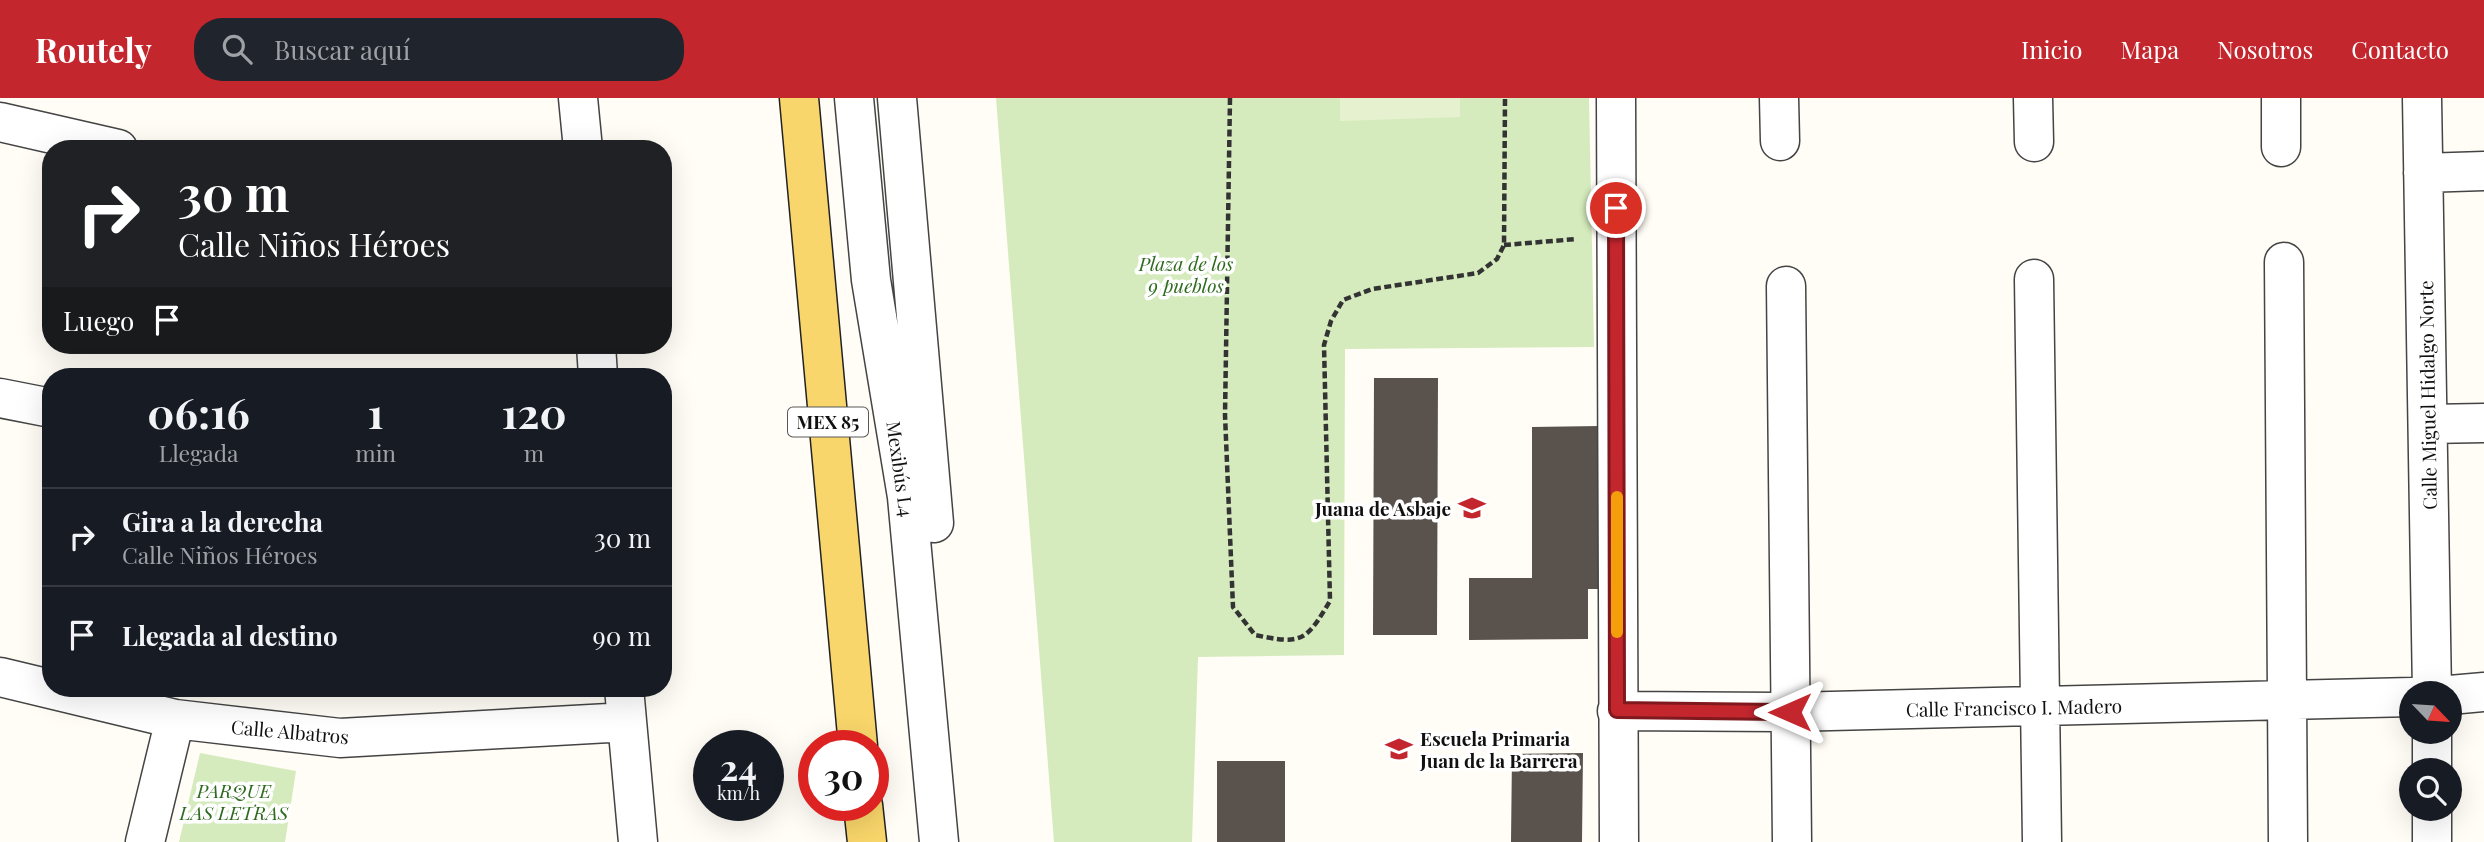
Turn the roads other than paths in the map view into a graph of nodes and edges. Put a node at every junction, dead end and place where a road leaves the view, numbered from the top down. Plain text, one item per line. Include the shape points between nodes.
1 (578, 98) edge
2 (799, 98) edge
3 (854, 98) edge
4 (897, 98) edge
5 (1616, 98) edge
6 (1779, 98) edge
7 (2033, 98) edge
8 (2281, 98) edge
9 (2422, 98) edge
10 (0, 122) edge
11 (79, 140) edge
12 (582, 140) edge
13 (1780, 141) dead end
14 (2034, 142) dead end
15 (2281, 147) dead end
16 (2484, 171) edge
17 (2423, 173) junction
18 (2284, 262) dead end
19 (2034, 279) dead end
20 (1786, 286) dead end
21 (0, 398) edge
22 (42, 406) edge
23 (2484, 423) edge
24 (2428, 424) junction
25 (0, 677) edge
26 (2432, 681) edge
27 (42, 687) edge
28 (2484, 692) edge
29 (2462, 694) edge
30 (83, 697) edge
31 (2399, 697) edge
32 (2288, 701) junction
33 (625, 705) edge
34 (2041, 706) junction
35 (1617, 710) junction
36 (1790, 712) junction
37 (175, 719) junction
38 (857, 730) edge
39 (865, 821) edge
40 (2432, 821) edge
41 (145, 842) edge
42 (638, 842) edge
43 (867, 842) edge
44 (939, 842) edge
45 (963, 842) edge
46 (1619, 842) edge
47 (1792, 842) edge
48 (2042, 842) edge
49 (2288, 842) edge
50 (2432, 842) edge

1 - 12 street
2 - 38 main road, MEX 85
3 - 44 street, Mexibús L4 via 871,280 907,497
4 - 45 street, Mexibús L4
5 - 35 street
6 - 13 street
7 - 14 street
8 - 15 street
9 - 17 street, Calle Miguel Hidalgo Norte
10 - 11 street
16 - 17 street
17 - 24 street, Calle Miguel Hidalgo Norte
18 - 32 street
19 - 34 street
20 - 36 street
21 - 22 street
23 - 24 street
24 - 26 street, Calle Miguel Hidalgo Norte
25 - 27 street, Calle Albatros
28 - 29 street
30 - 37 street, Calle Albatros
31 - 32 street, Calle Francisco I. Madero
32 - 34 street, Calle Francisco I. Madero
32 - 49 street
33 - 37 street, Calle Albatros via 340,738
33 - 42 street
34 - 36 street, Calle Francisco I. Madero
34 - 48 street
35 - 36 street, Calle Francisco I. Madero
35 - 46 street
36 - 47 street
37 - 41 street
39 - 43 main road
40 - 50 street

